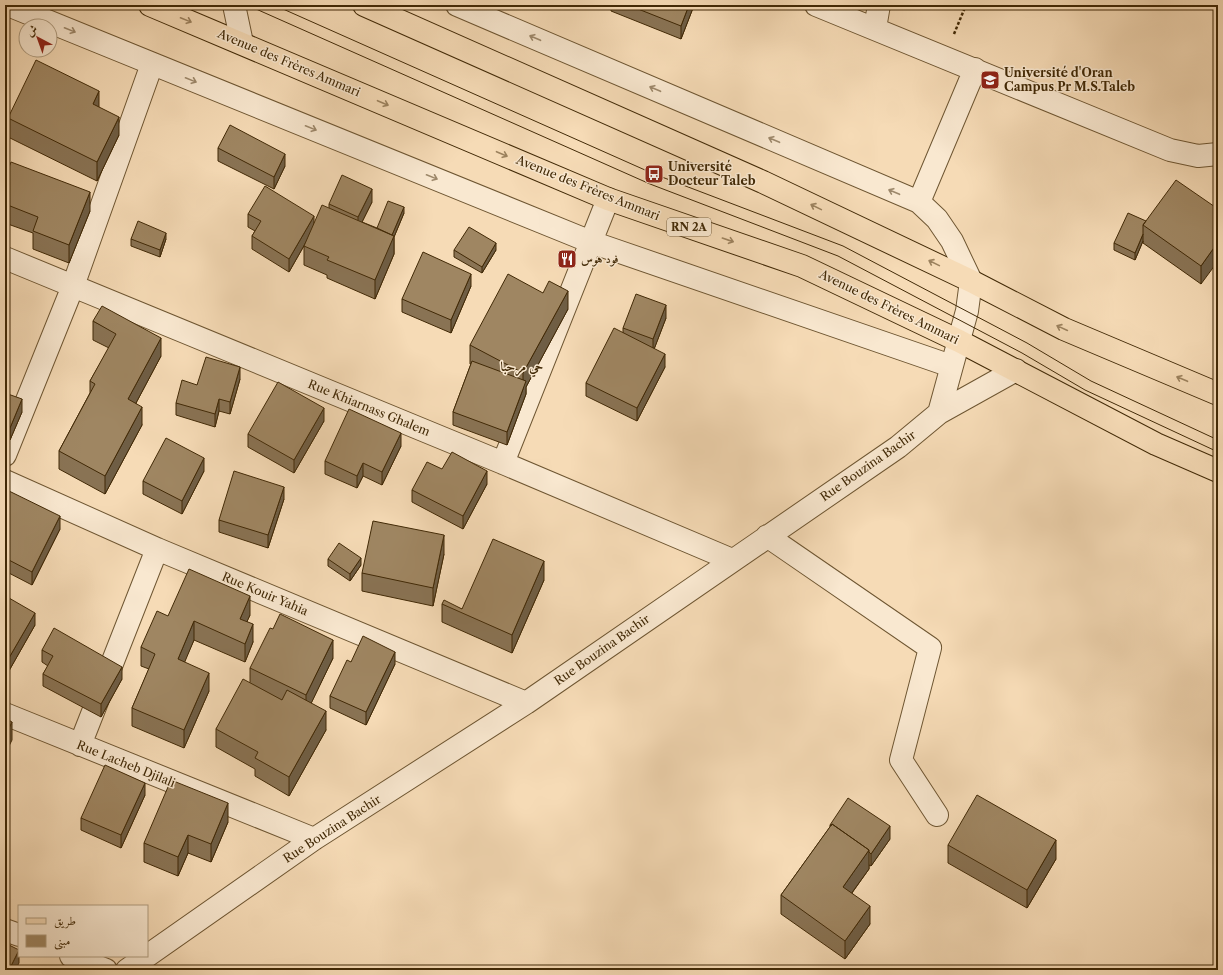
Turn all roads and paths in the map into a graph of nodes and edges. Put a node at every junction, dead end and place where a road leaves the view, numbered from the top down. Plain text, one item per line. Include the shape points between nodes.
1 (8, 5) edge
2 (150, 5) edge
3 (234, 5) edge
4 (364, 5) edge
5 (457, 5) edge
6 (816, 5) edge
7 (879, 5) edge
8 (966, 5) edge
9 (875, 28) junction
10 (242, 43) junction
11 (945, 56) junction
12 (152, 64) junction
13 (975, 69) junction
14 (1218, 154) edge
15 (608, 199) junction
16 (920, 202) junction
17 (591, 242) junction
18 (5, 258) edge
19 (971, 281) junction
20 (73, 286) junction
21 (959, 341) junction
22 (951, 366) junction
23 (1016, 370) junction
24 (1218, 394) edge
25 (939, 413) junction
26 (5, 455) edge
27 (503, 463) junction
28 (1218, 471) edge
29 (5, 481) edge
30 (767, 536) junction
31 (157, 549) junction
32 (732, 560) junction
33 (526, 703) junction
34 (5, 714) edge
35 (80, 745) junction
36 (937, 816) dead end
37 (314, 839) junction
38 (5, 930) edge
39 (18, 935) edge
40 (148, 955) edge
41 (74, 957) edge
42 (146, 957) edge
43 (106, 970) edge
44 (127, 970) edge

1 -> 12 street
2 -> 10 main road, Avenue des Frères Ammari / RN 2A
3 - 10 street
19 -> 4 main road via 763,182
16 -> 5 street
6 - 9 street
7 - 9 street
8 - 11 path
9 - 11 street
10 -> 15 main road, Avenue des Frères Ammari / RN 2A
11 - 13 street
12 -> 17 street
12 - 20 street
13 - 14 street via 1170,150 1198,156
13 - 16 street
15 - 17 street
15 -> 21 main road, Avenue des Frères Ammari / RN 2A via 802,266
16 - 19 street via 937,219 952,241
17 - 22 street
17 - 27 street
18 - 20 street, Rue Khiarnass Ghalem
19 - 21 street
24 -> 19 main road via 1064,329
20 - 26 street
20 - 27 street, Rue Khiarnass Ghalem
21 - 22 street
21 - 23 main road, Avenue des Frères Ammari / RN 2A
22 - 25 street
23 - 25 street, Rue Bouzina Bachir
23 - 28 main road, Avenue des Frères Ammari / RN 2A via 1156,444
25 - 30 street, Rue Bouzina Bachir via 898,447
27 - 32 street, Rue Khiarnass Ghalem
29 - 31 street, Rue Kouir Yahia
30 - 32 street, Rue Bouzina Bachir
30 - 36 street via 930,648 901,760
31 - 33 street, Rue Kouir Yahia
31 - 35 street
32 - 33 street, Rue Bouzina Bachir
33 - 37 street, Rue Bouzina Bachir
34 - 35 street, Rue Lacheb Djilali
35 - 37 street, Rue Lacheb Djilali
37 - 40 street, Rue Bouzina Bachir
38 - 39 street
41 - 43 street
42 - 44 street, Rue Bouzina Bachir

